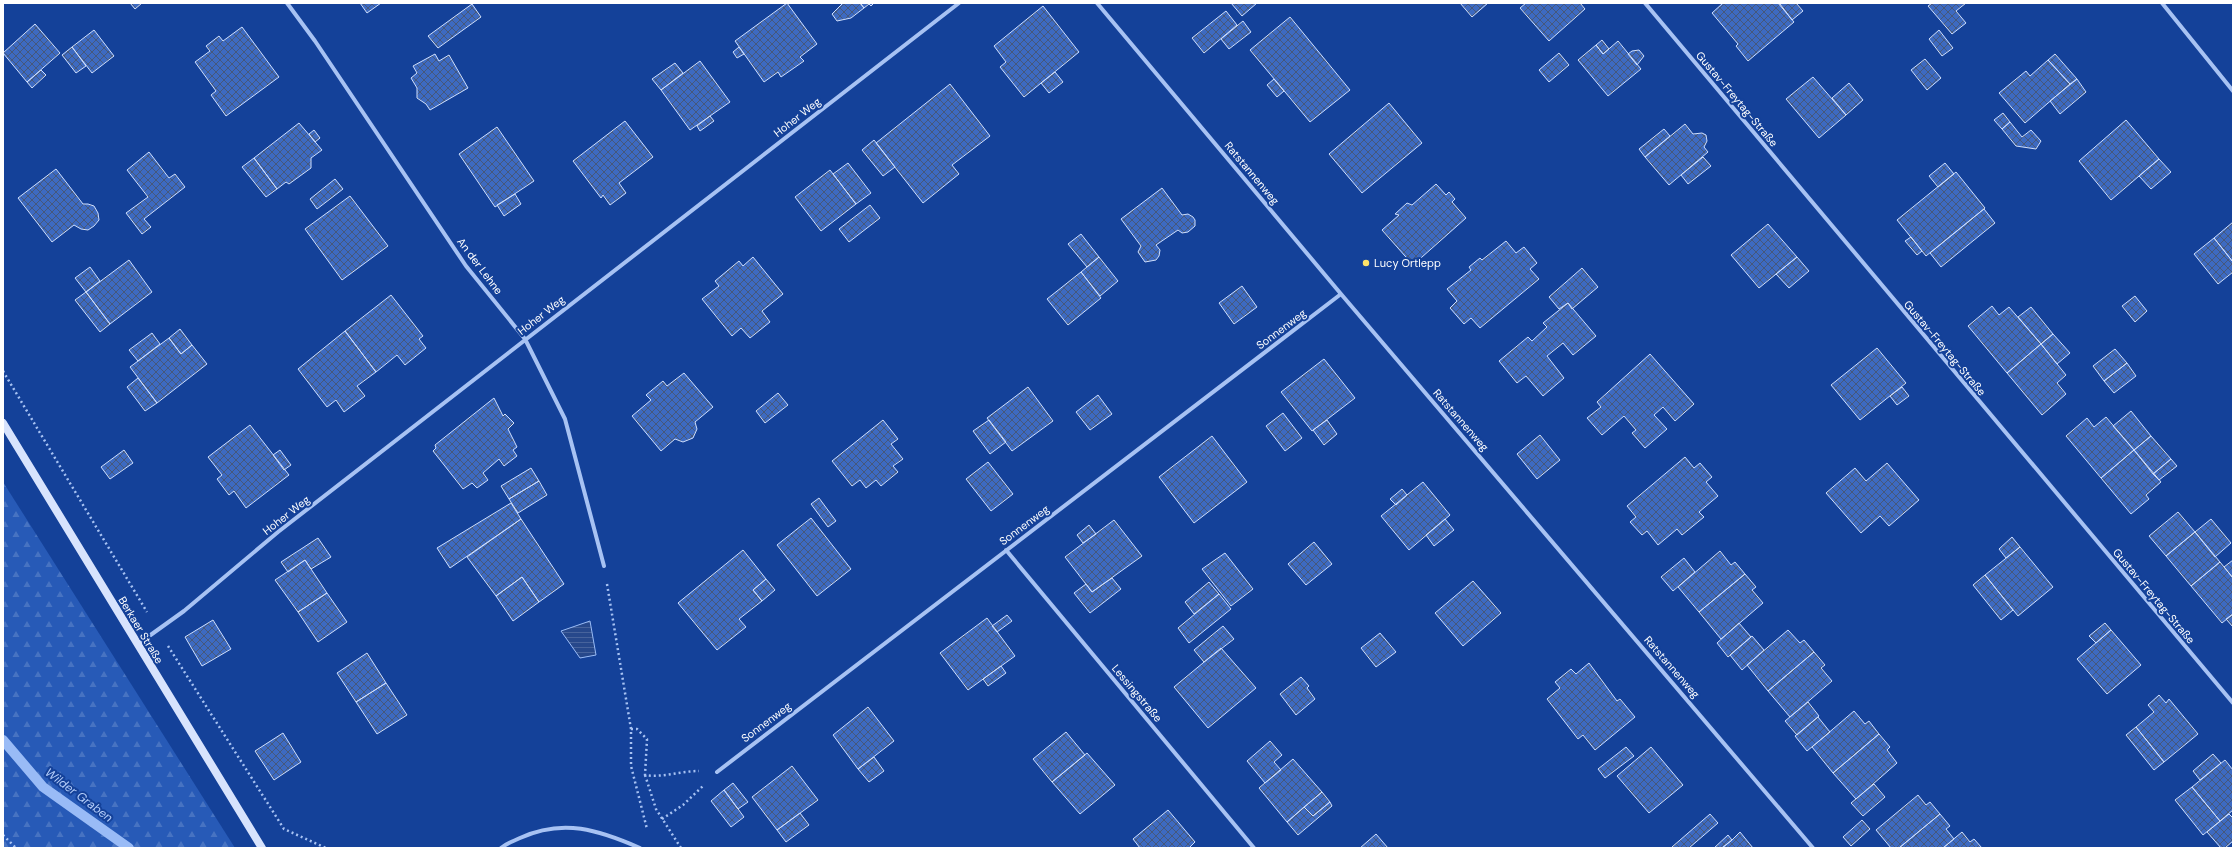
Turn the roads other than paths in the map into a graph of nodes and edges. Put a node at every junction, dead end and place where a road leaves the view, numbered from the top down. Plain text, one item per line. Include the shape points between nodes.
1 (287, 3) edge
2 (959, 3) edge
3 (1097, 3) edge
4 (1645, 3) edge
5 (2162, 3) edge
6 (2233, 91) edge
7 (1341, 294) junction
8 (525, 339) junction
9 (3, 423) edge
10 (1006, 550) junction
11 (604, 566) road end
12 (137, 644) junction
13 (2233, 703) edge
14 (717, 772) road end
15 (262, 848) edge
16 (501, 848) edge
17 (640, 848) edge
18 (1254, 848) edge
19 (1813, 848) edge

1 - 8 street, An der Lehne via 466,266
2 - 8 street, Hoher Weg
3 - 7 street, Ratstannenweg
4 - 13 street, Gustav-Freytag-Straße
5 - 6 street
7 - 10 street, Sonnenweg
7 - 19 street, Ratstannenweg
8 - 11 street, An der Lehne via 565,419
8 - 12 street, Hoher Weg
9 - 12 main road, Berkaer Straße
10 - 14 street, Sonnenweg
10 - 18 street, Lessingstraße
12 - 15 main road, Berkaer Straße
16 - 17 street via 529,834 558,827 584,828

